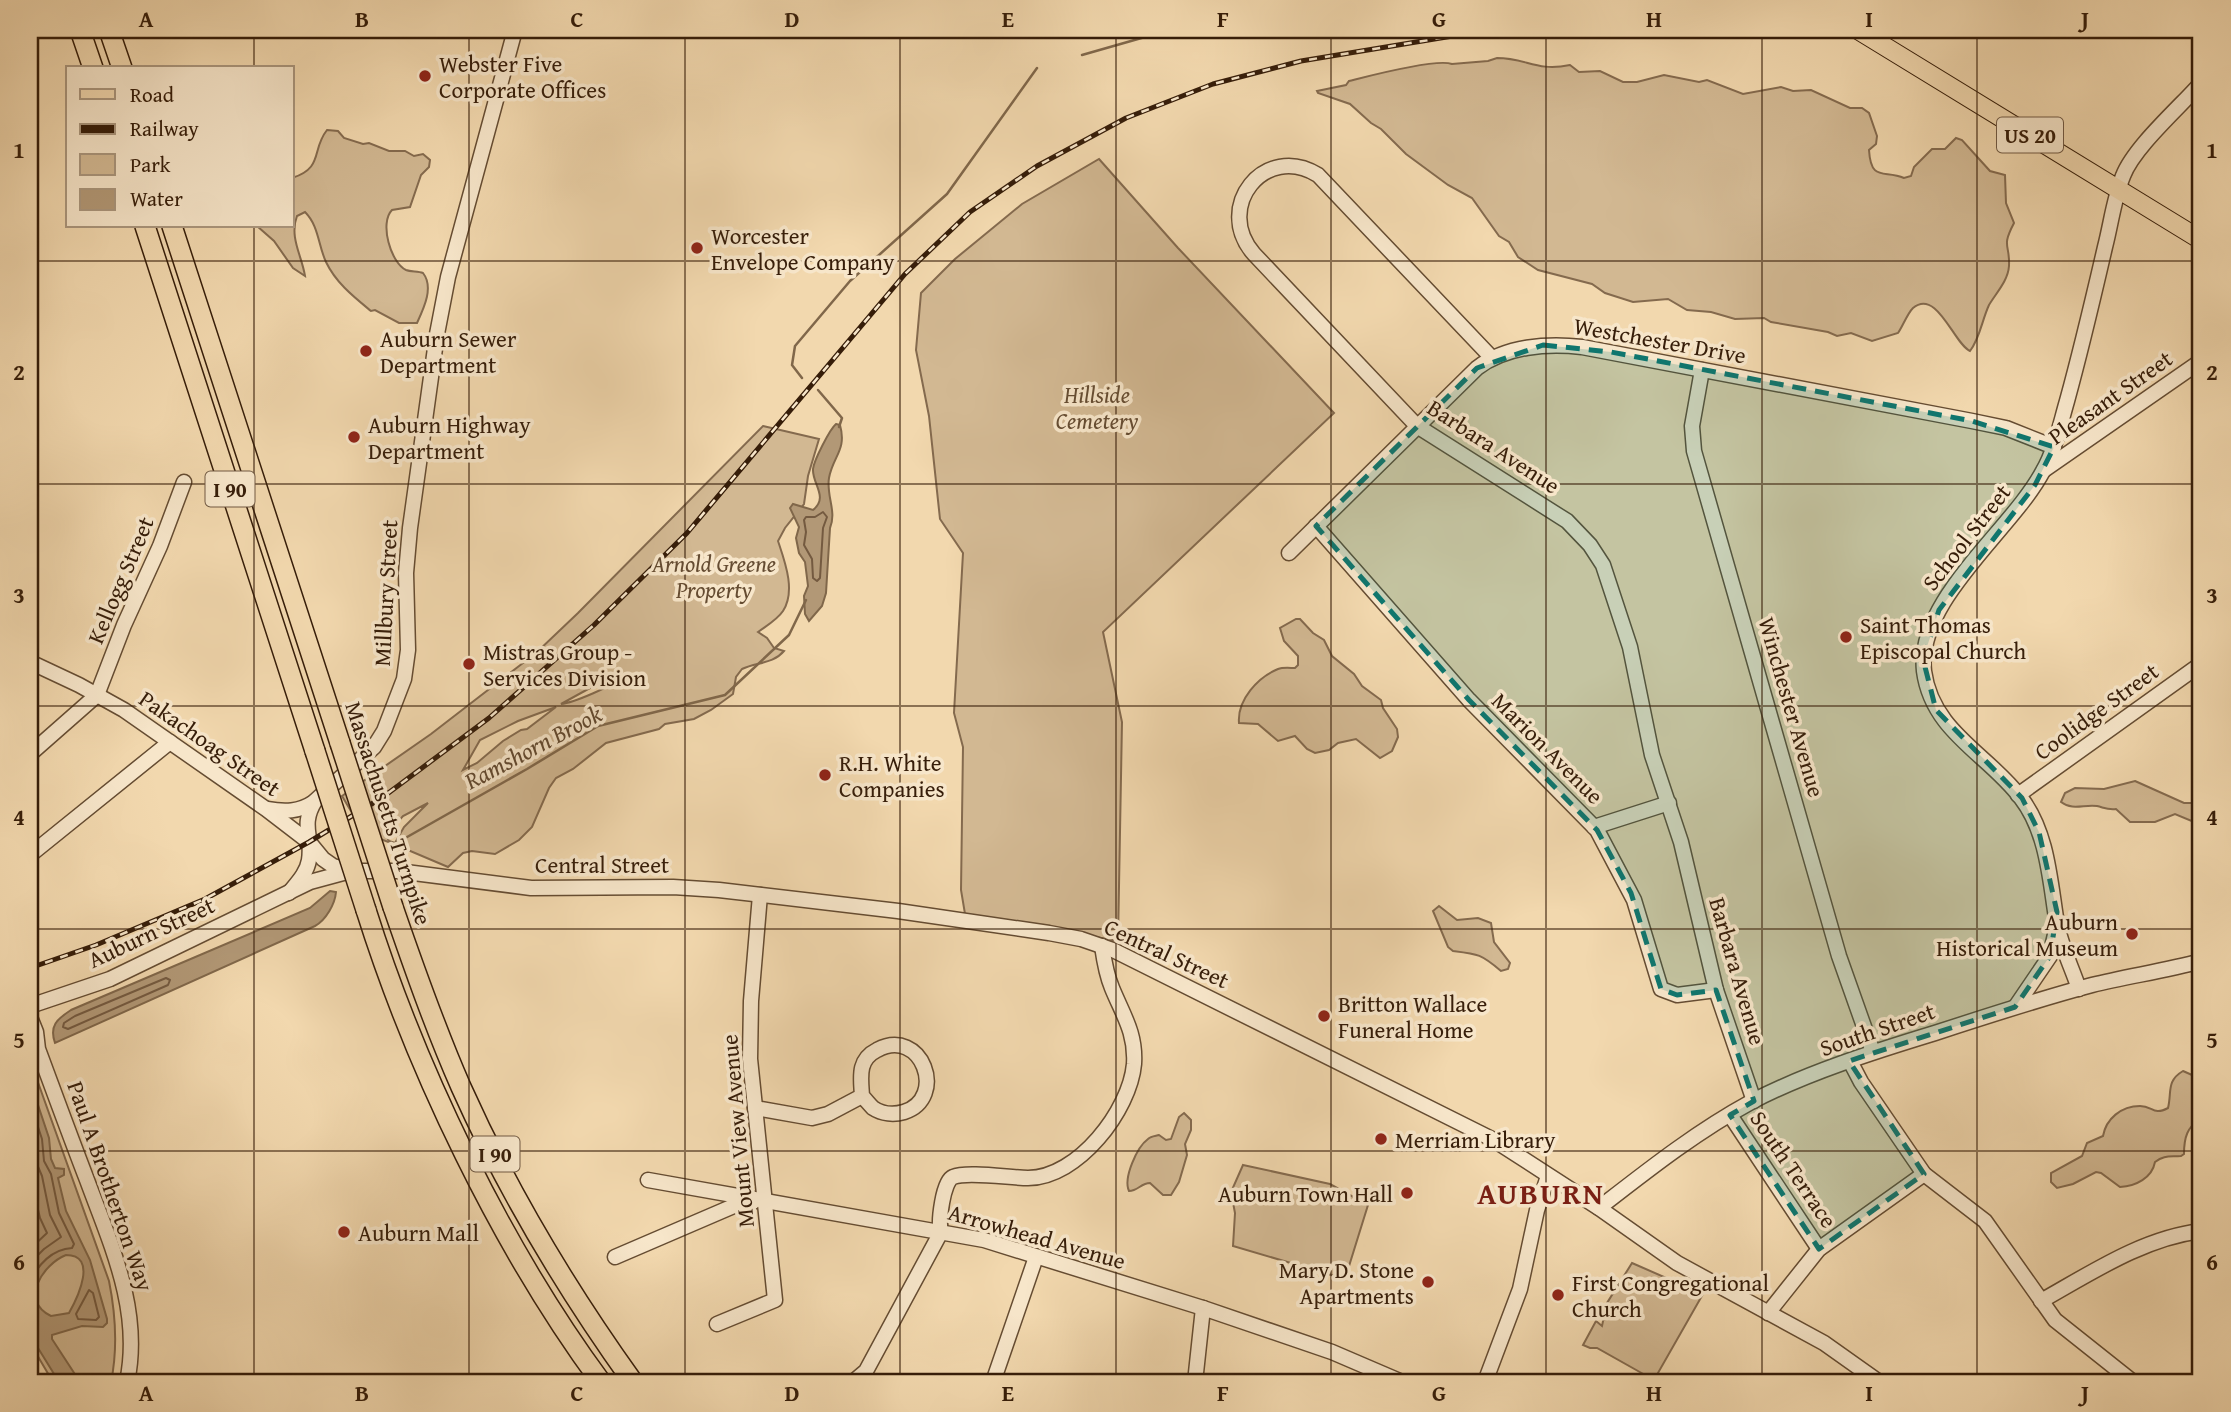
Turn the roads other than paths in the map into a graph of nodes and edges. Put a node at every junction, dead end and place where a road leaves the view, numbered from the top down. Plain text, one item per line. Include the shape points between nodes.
1 (80, 30) edge
2 (109, 30) edge
3 (515, 30) edge
4 (1858, 30) edge
5 (92, 66) edge
6 (121, 66) edge
7 (2201, 83) edge
8 (2119, 189) junction
9 (146, 228) edge
10 (174, 228) edge
11 (2201, 240) edge
12 (1492, 358) junction
13 (2201, 361) edge
14 (1702, 370) junction
15 (1416, 426) junction
16 (2054, 447) junction
17 (2044, 470) junction
18 (184, 482) dead end
19 (1316, 526) junction
20 (1289, 553) dead end
21 (30, 663) edge
22 (2201, 664) edge
23 (96, 695) junction
24 (170, 742) junction
25 (30, 754) edge
26 (2018, 795) junction
27 (316, 801) junction
28 (1669, 803) junction
29 (266, 809) junction
30 (1594, 827) junction
31 (309, 842) junction
32 (30, 855) edge
33 (351, 872) junction
34 (289, 893) junction
35 (760, 895) junction
36 (2057, 923) junction
37 (1102, 946) junction
38 (2201, 961) edge
39 (2079, 989) junction
40 (1716, 990) junction
41 (30, 1006) edge
42 (2015, 1007) junction
43 (30, 1017) edge
44 (34, 1045) edge
45 (1873, 1052) junction
46 (1850, 1061) junction
47 (862, 1096) junction
48 (1754, 1101) junction
49 (755, 1108) junction
50 (1730, 1115) junction
51 (1924, 1174) junction
52 (1548, 1176) junction
53 (648, 1180) dead end
54 (764, 1200) junction
55 (1599, 1208) junction
56 (2201, 1231) edge
57 (941, 1232) junction
58 (1819, 1249) junction
59 (615, 1257) dead end
60 (1036, 1257) junction
61 (2041, 1300) junction
62 (1203, 1308) junction
63 (1768, 1313) junction
64 (717, 1324) dead end
65 (127, 1382) edge
66 (601, 1382) edge
67 (633, 1382) edge
68 (853, 1382) edge
69 (992, 1382) edge
70 (1195, 1382) edge
71 (1402, 1382) edge
72 (1488, 1382) edge
73 (1879, 1382) edge
74 (2133, 1382) edge

1 - 5 highway
2 - 6 highway
3 - 27 street, Millbury Street via 439,321 410,528 404,679 373,747
4 - 8 main road, US 20
7 - 8 street, School Street via 2146,142 2123,174
8 - 11 main road, US 20
8 - 16 street, School Street
9 - 66 highway, I 90, bridge via 366,910 407,1021 462,1147 540,1291
10 - 67 highway, Massachusetts Turnpike / I 90, bridge via 393,907 449,1059 486,1138 556,1265
12 - 14 street, Westchester Drive via 1534,346 1567,346
12 - 15 street, Westchester Drive
12 - 15 street, Barbara Avenue via 1318,175 1302,167 1285,166 1253,181 1238,213 1248,247
13 - 17 street, Pleasant Street
14 - 16 street, Westchester Drive via 2006,428
14 - 45 street, Winchester Avenue via 1692,426 1695,451 1839,956
15 - 19 street, Westchester Drive
15 - 28 street, Barbara Avenue via 1567,521 1597,555 1626,635 1652,755
16 - 17 street, School Street
17 - 26 street, School Street via 1939,610 1923,659 1929,692 1946,726
18 - 23 street, Kellogg Street
19 - 20 street, Westchester Drive
19 - 30 street, Marion Avenue via 1469,700
21 - 23 street, Pakachoag Street
22 - 26 street, Coolidge Street
23 - 24 street, Pakachoag Street
23 - 25 street
24 - 29 street, Pakachoag Street
24 - 32 street
26 - 36 street, School Street via 2044,848
27 - 29 street via 291,811
27 - 31 street via 307,818
28 - 30 street
28 - 40 street, Barbara Avenue
29 - 31 street, Pakachoag Street
30 - 40 street, Marion Avenue via 1634,900 1661,989 1677,995
31 - 33 street, Central Street via 323,859
31 - 34 street via 308,865
33 - 34 street, Auburn Street via 321,878
33 - 35 street, Central Street via 398,871 531,888 673,887
34 - 41 street, Auburn Street via 117,975
35 - 37 street, Central Street via 1038,931
35 - 49 street, Mount View Avenue via 750,1017
36 - 39 street, School Street
36 - 42 street, School Street via 2050,956
37 - 52 street, Central Street via 1487,1136
37 - 57 street via 1133,1048 1130,1084 1119,1108 1090,1147 1054,1173 1030,1178 950,1178
38 - 39 street, South Street
39 - 42 street, South Street
40 - 48 street, Barbara Avenue
42 - 45 street, South Street
43 - 44 street, Paul A Brotherton Way via 36,1032
44 - 65 street, Paul A Brotherton Way via 124,1283 131,1326
45 - 46 street, South Street
46 - 48 street, South Street
46 - 51 street
47 - 47 street via 860,1071 875,1051 892,1045 905,1047 924,1065 926,1089 909,1110 886,1113
47 - 49 street via 812,1118
48 - 50 street, South Street
49 - 54 street, Mount View Avenue
50 - 55 street, South Street via 1678,1147
50 - 58 street, South Terrace
51 - 58 street
51 - 61 street via 1985,1221
52 - 55 street, Central Street
52 - 72 street via 1518,1293
53 - 54 street, Arrowhead Avenue
54 - 57 street, Arrowhead Avenue
54 - 59 street via 736,1205
54 - 64 street, Mount View Avenue via 775,1300
55 - 63 street, Central Street via 1686,1269
56 - 61 street via 2132,1252
57 - 60 street, Arrowhead Avenue
57 - 68 street via 866,1371
58 - 63 street
60 - 62 street, Arrowhead Avenue
60 - 69 street
61 - 74 street via 2065,1329
62 - 70 street
62 - 71 street, Arrowhead Avenue via 1332,1352
63 - 73 street, Central Street via 1824,1343

